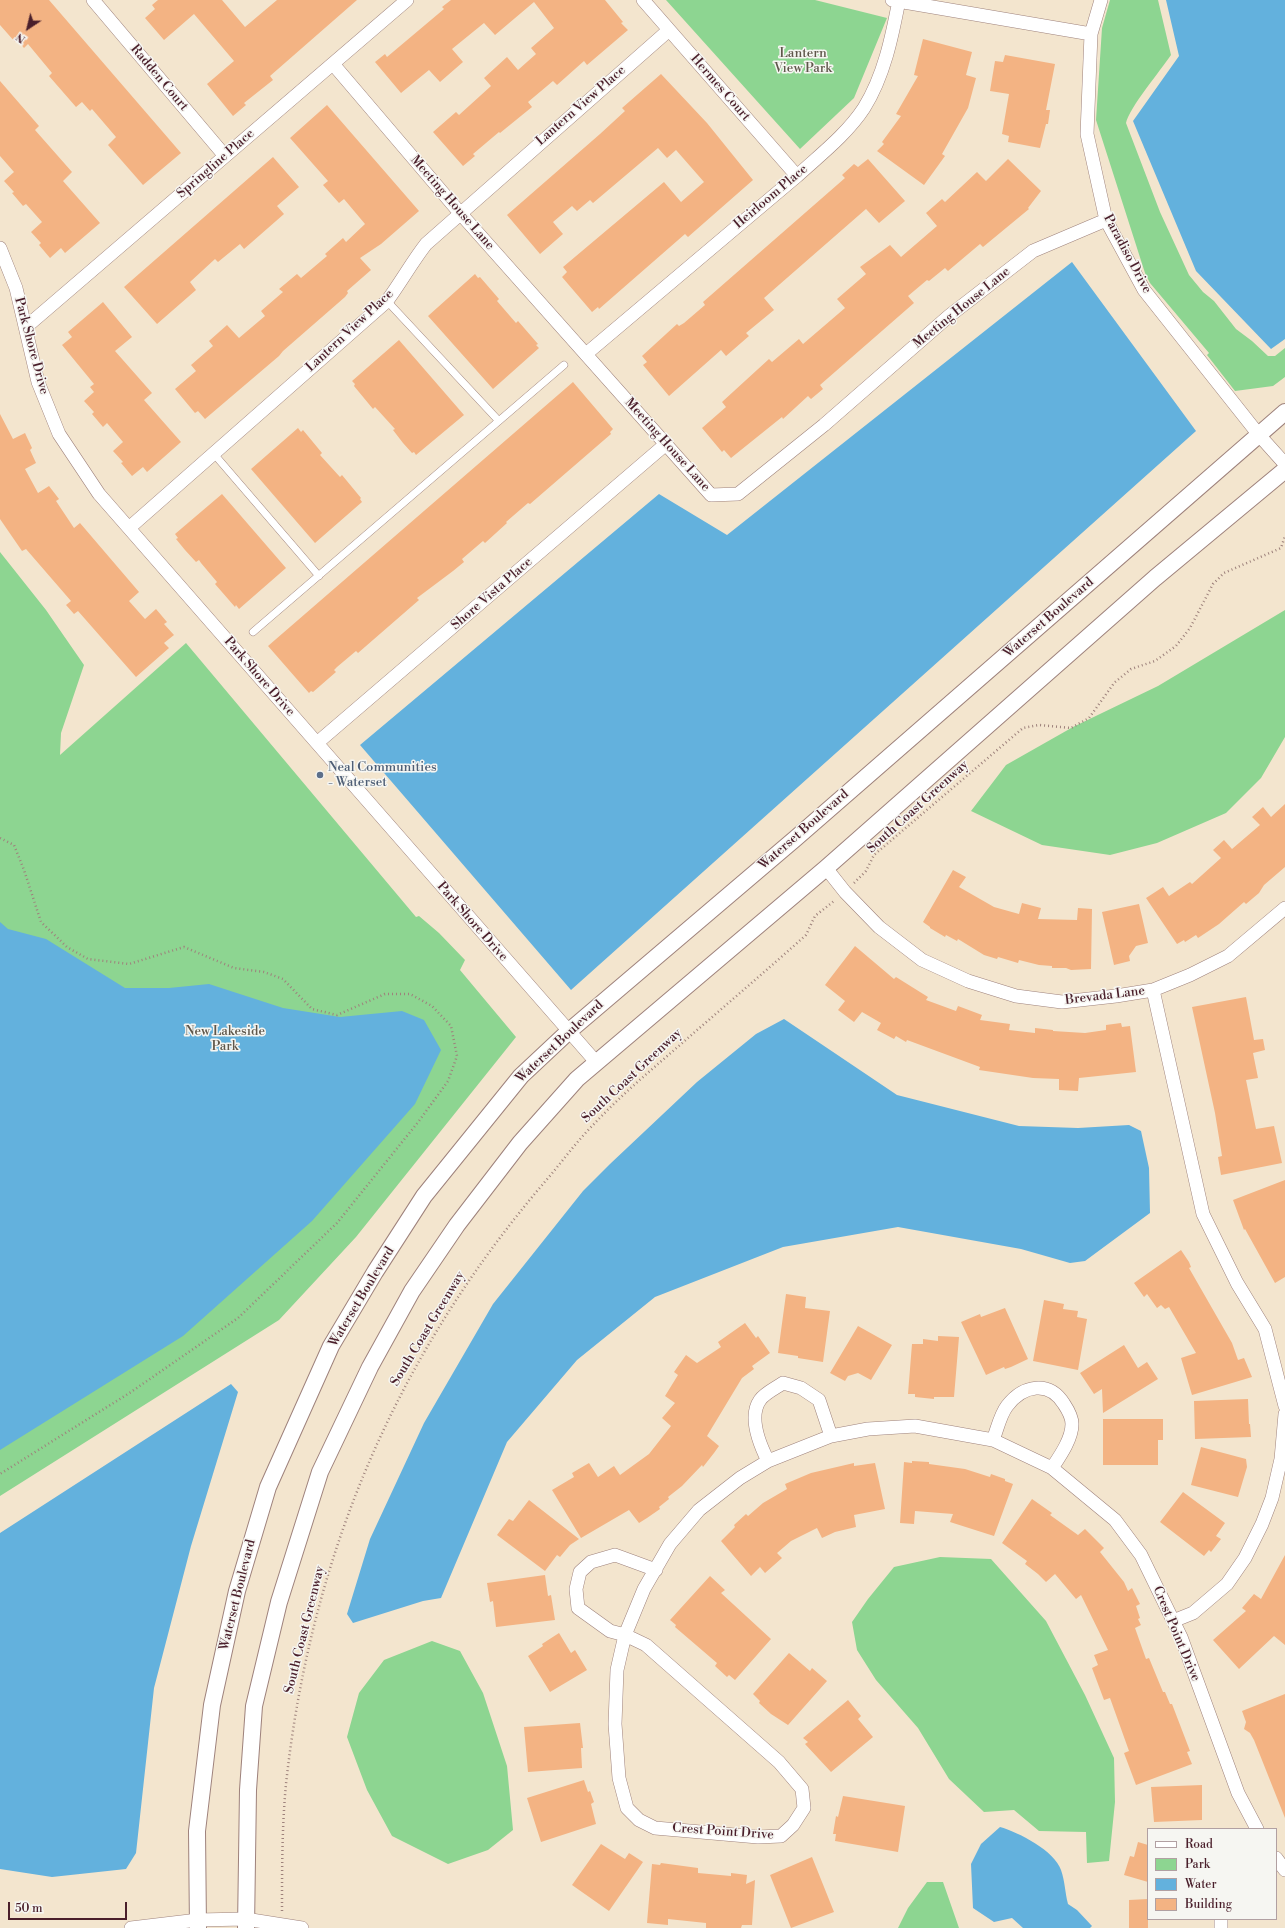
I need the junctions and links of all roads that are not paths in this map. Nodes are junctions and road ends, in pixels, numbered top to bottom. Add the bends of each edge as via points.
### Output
1 (407, 0) edge
2 (643, 0) edge
3 (896, 0) edge
4 (1101, 0) edge
5 (98, 2) edge
6 (669, 30) junction
7 (1091, 34) junction
8 (333, 64) junction
9 (226, 156) junction
10 (797, 176) junction
11 (460, 213) junction
12 (1106, 220) junction
13 (0, 248) edge
14 (386, 301) junction
15 (26, 327) junction
16 (586, 354) junction
17 (564, 365) dead end
18 (1285, 412) edge
19 (498, 420) junction
20 (1259, 435) junction
21 (666, 444) junction
22 (214, 454) junction
23 (1285, 464) edge
24 (1285, 470) edge
25 (129, 528) junction
26 (319, 576) junction
27 (253, 632) dead end
28 (317, 743) junction
29 (826, 868) junction
30 (1285, 908) edge
31 (1153, 990) junction
32 (568, 1032) junction
33 (596, 1062) junction
34 (1285, 1406) edge
35 (1285, 1414) edge
36 (831, 1436) junction
37 (993, 1440) junction
38 (768, 1460) junction
39 (1052, 1468) junction
40 (656, 1570) junction
41 (1173, 1621) junction
42 (624, 1635) junction
43 (1256, 1828) edge
44 (1277, 1859) edge
45 (1285, 1870) edge
46 (245, 1923) edge
47 (198, 1924) edge
48 (131, 1928) edge
49 (302, 1928) edge

1 - 8 street, Springline Place
2 - 6 street, Hermes Court
3 - 7 street
3 - 10 street, Heirloom Place via 886,58 864,108 828,149
4 - 7 street, Paradiso Drive
5 - 9 street, Radden Court
6 - 10 street, Hermes Court
6 - 11 street, Lantern View Place
7 - 12 street, Paradiso Drive via 1087,134
8 - 9 street, Springline Place
8 - 11 street, Meeting House Lane
9 - 15 street, Springline Place
10 - 16 street, Heirloom Place
11 - 14 street, Lantern View Place via 426,244
11 - 16 street, Meeting House Lane
12 - 20 street, Paradiso Drive via 1144,290
12 - 21 street, Meeting House Lane via 1033,250 949,316 824,425 738,494 712,495
13 - 15 street, Park Shore Drive via 16,288
14 - 19 lane
14 - 22 street, Lantern View Place
15 - 25 street, Park Shore Drive via 38,382 59,434 99,494
16 - 21 street, Meeting House Lane
17 - 19 lane
18 - 20 street, Waterset Boulevard
19 - 26 lane
20 - 23 street, Paradiso Drive
20 - 32 street, Waterset Boulevard via 796,838
21 - 28 street, Shore Vista Place
22 - 25 street, Lantern View Place
22 - 26 lane
24 - 29 street via 1155,578
25 - 28 street, Park Shore Drive
26 - 27 lane
28 - 32 street, Park Shore Drive
29 - 31 street, Brevada Lane via 879,927 922,960 968,982 1016,996 1062,1002
29 - 33 street
30 - 31 street, Brevada Lane via 1228,956
31 - 34 street via 1203,1214 1237,1283 1265,1328
32 - 33 street, Park Shore Drive
32 - 47 street, Waterset Boulevard via 521,1076 424,1196 331,1346 268,1487 237,1591 212,1705 198,1831
33 - 46 street via 577,1079 520,1143 457,1225 412,1291 370,1367 320,1472 279,1602 254,1706 248,1790
35 - 41 street via 1281,1459 1272,1498 1245,1558 1227,1584 1193,1613
36 - 37 street, Crest Point Drive via 868,1429 915,1426
36 - 38 street, Crest Point Drive
36 - 38 street via 819,1400 801,1388 783,1383 760,1400 755,1417 758,1441
37 - 39 street, Crest Point Drive
37 - 39 street via 1006,1406 1024,1390 1041,1387 1059,1396 1072,1424 1068,1441
38 - 40 street, Crest Point Drive via 699,1510 670,1544
39 - 41 street, Crest Point Drive via 1115,1520 1142,1555
40 - 42 street, Crest Point Drive via 644,1589
40 - 42 street, Crest Point Drive via 615,1555 591,1562 580,1572 576,1589 578,1608 610,1631
41 - 43 street, Crest Point Drive via 1238,1793
42 - 42 street, Crest Point Drive via 617,1670 615,1724 619,1778 627,1808 639,1820 655,1828 758,1837 781,1836 804,1808 802,1789 779,1762 646,1645
44 - 45 street
46 - 47 street
46 - 49 street via 282,1924
47 - 48 street

